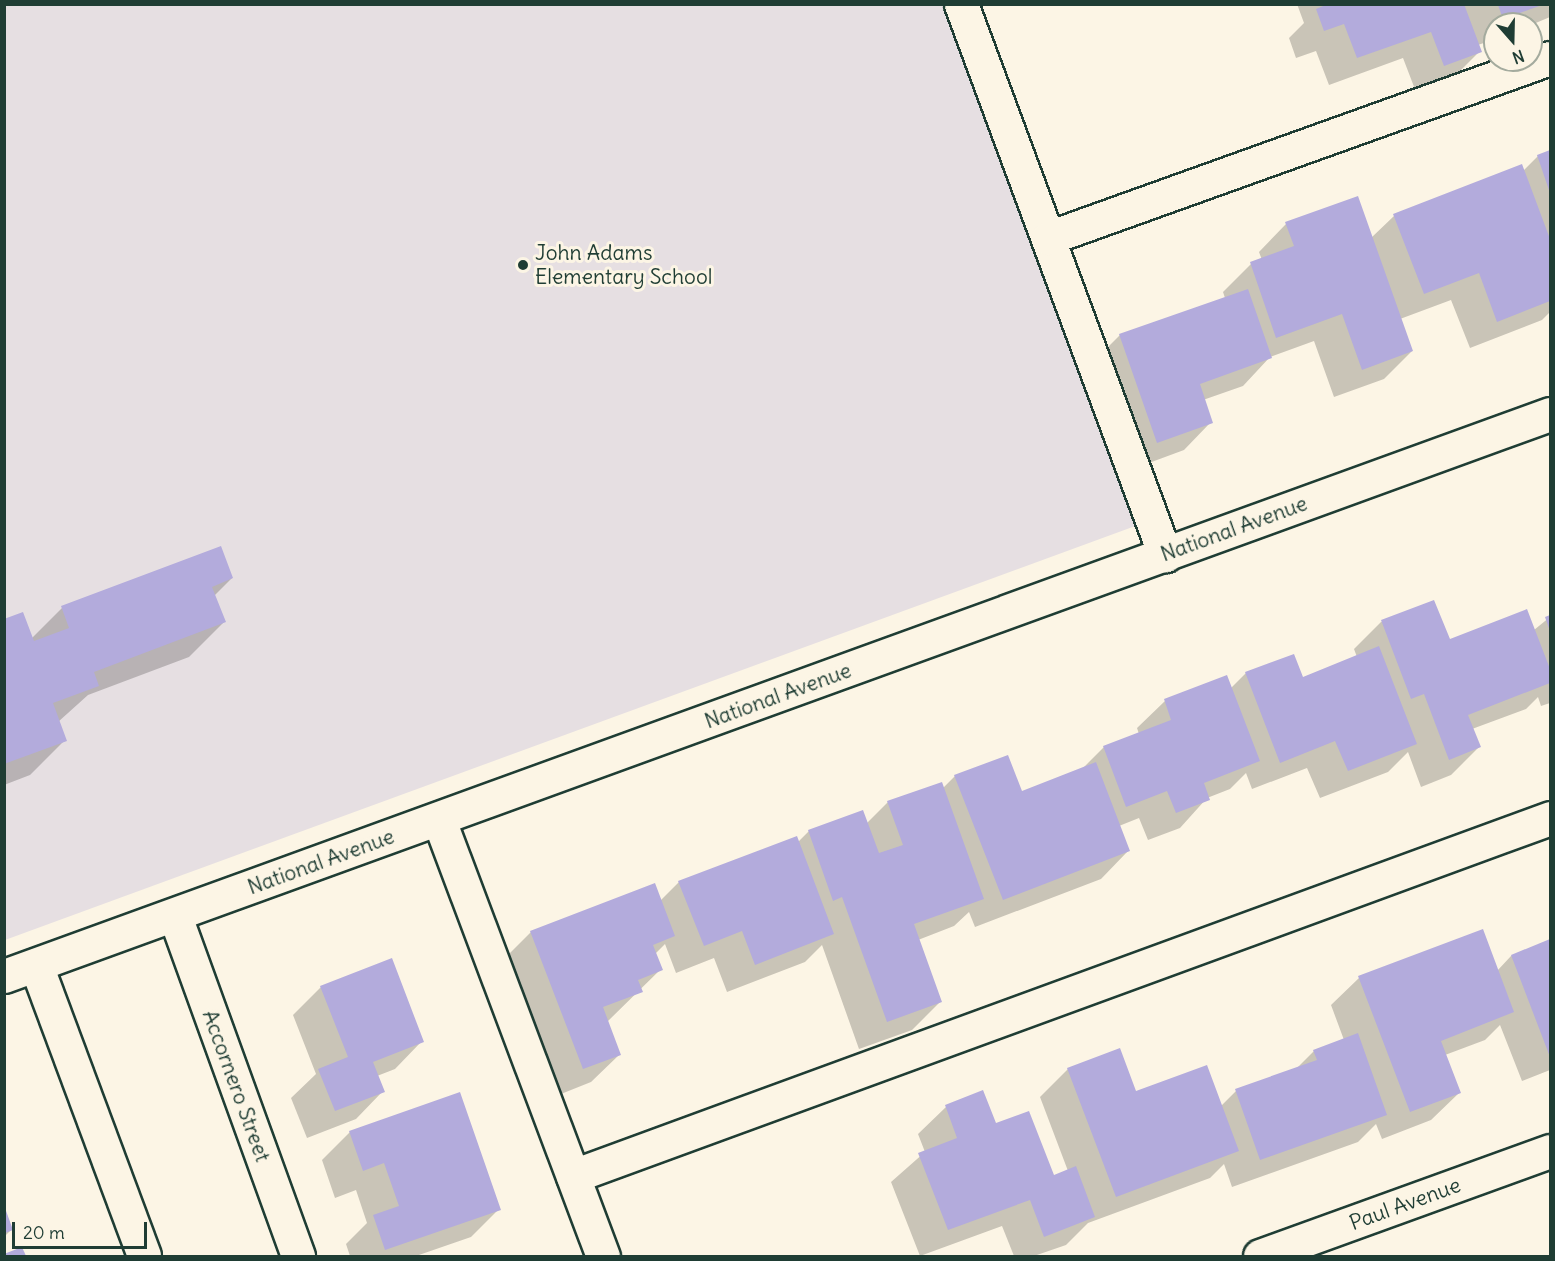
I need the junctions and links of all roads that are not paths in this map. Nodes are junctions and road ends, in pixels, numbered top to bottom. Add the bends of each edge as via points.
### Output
1 (961, 4) edge
2 (1551, 58) edge
3 (1048, 238) junction
4 (1551, 414) edge
5 (1165, 555) junction
6 (1551, 818) edge
7 (439, 819) junction
8 (175, 916) junction
9 (36, 965) junction
10 (4, 976) edge
11 (1551, 1151) edge
12 (573, 1176) junction
13 (144, 1257) edge
14 (298, 1257) edge
15 (603, 1257) edge
16 (1260, 1257) edge

1 - 3 street
2 - 3 street
3 - 5 street
4 - 5 street, National Avenue
5 - 7 street, National Avenue
6 - 12 street
7 - 8 street, National Avenue
7 - 12 street
8 - 9 street, National Avenue
8 - 14 street, Accornero Street
9 - 10 street, National Avenue
9 - 13 street
11 - 16 street, Paul Avenue
12 - 15 street

